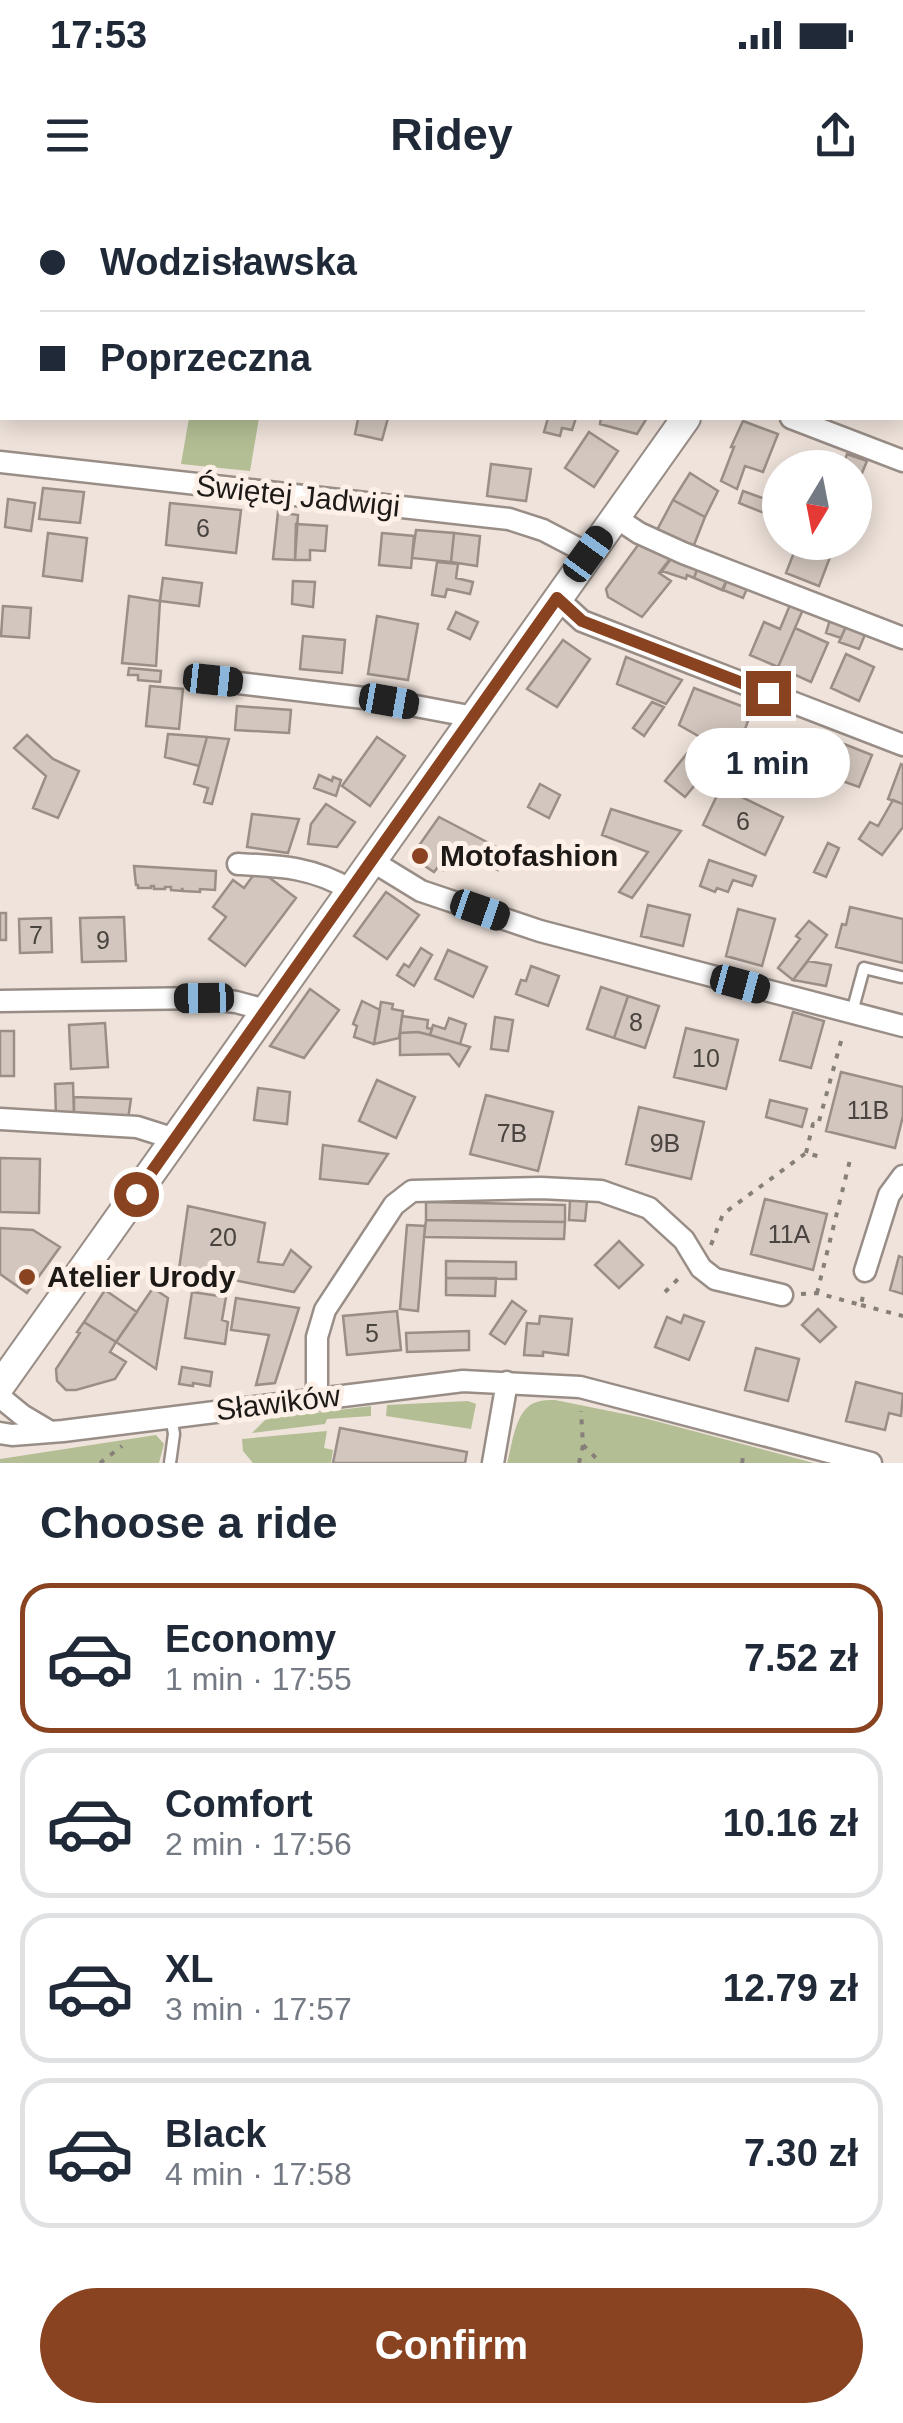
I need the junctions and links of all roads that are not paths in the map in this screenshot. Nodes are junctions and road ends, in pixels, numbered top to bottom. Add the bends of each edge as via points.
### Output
1 (685, 420) edge
2 (796, 420) edge
3 (903, 461) edge
4 (0, 462) edge
5 (615, 517) junction
6 (588, 554) junction
7 (557, 598) junction
8 (903, 638) edge
9 (213, 680) dead end
10 (474, 717) junction
11 (903, 745) edge
12 (372, 861) junction
13 (238, 864) dead end
14 (351, 890) junction
15 (901, 977) edge
16 (0, 1002) edge
17 (266, 1010) junction
18 (850, 1012) junction
19 (903, 1026) edge
20 (0, 1120) edge
21 (176, 1139) junction
22 (903, 1176) edge
23 (865, 1271) road end
24 (782, 1295) road end
25 (507, 1382) junction
26 (0, 1386) edge
27 (0, 1398) edge
28 (317, 1398) junction
29 (171, 1416) junction
30 (49, 1431) junction
31 (0, 1433) edge
32 (170, 1463) edge
33 (493, 1463) edge
34 (871, 1463) edge

1 - 5 street
2 - 3 street
4 - 6 street, Świętej Jadwigi via 508,519
5 - 6 street
5 - 8 street via 683,553
6 - 7 street
7 - 10 street
7 - 11 street via 582,621
9 - 10 street
10 - 12 street
12 - 14 street
12 - 18 street via 421,890 540,930
13 - 14 street via 316,872
14 - 17 street
15 - 18 lane via 864,968
16 - 17 street via 204,998
17 - 21 street
18 - 19 street
20 - 21 street via 137,1127
21 - 26 street
22 - 23 street via 889,1195
24 - 28 street via 715,1279 649,1208 601,1191 412,1190 394,1205 325,1310
25 - 28 street, Sławików
25 - 33 street
25 - 34 street, Sławików via 580,1388
27 - 30 street
28 - 29 street, Sławików
29 - 30 street, Sławików
29 - 32 lane
30 - 31 street, Sławików

